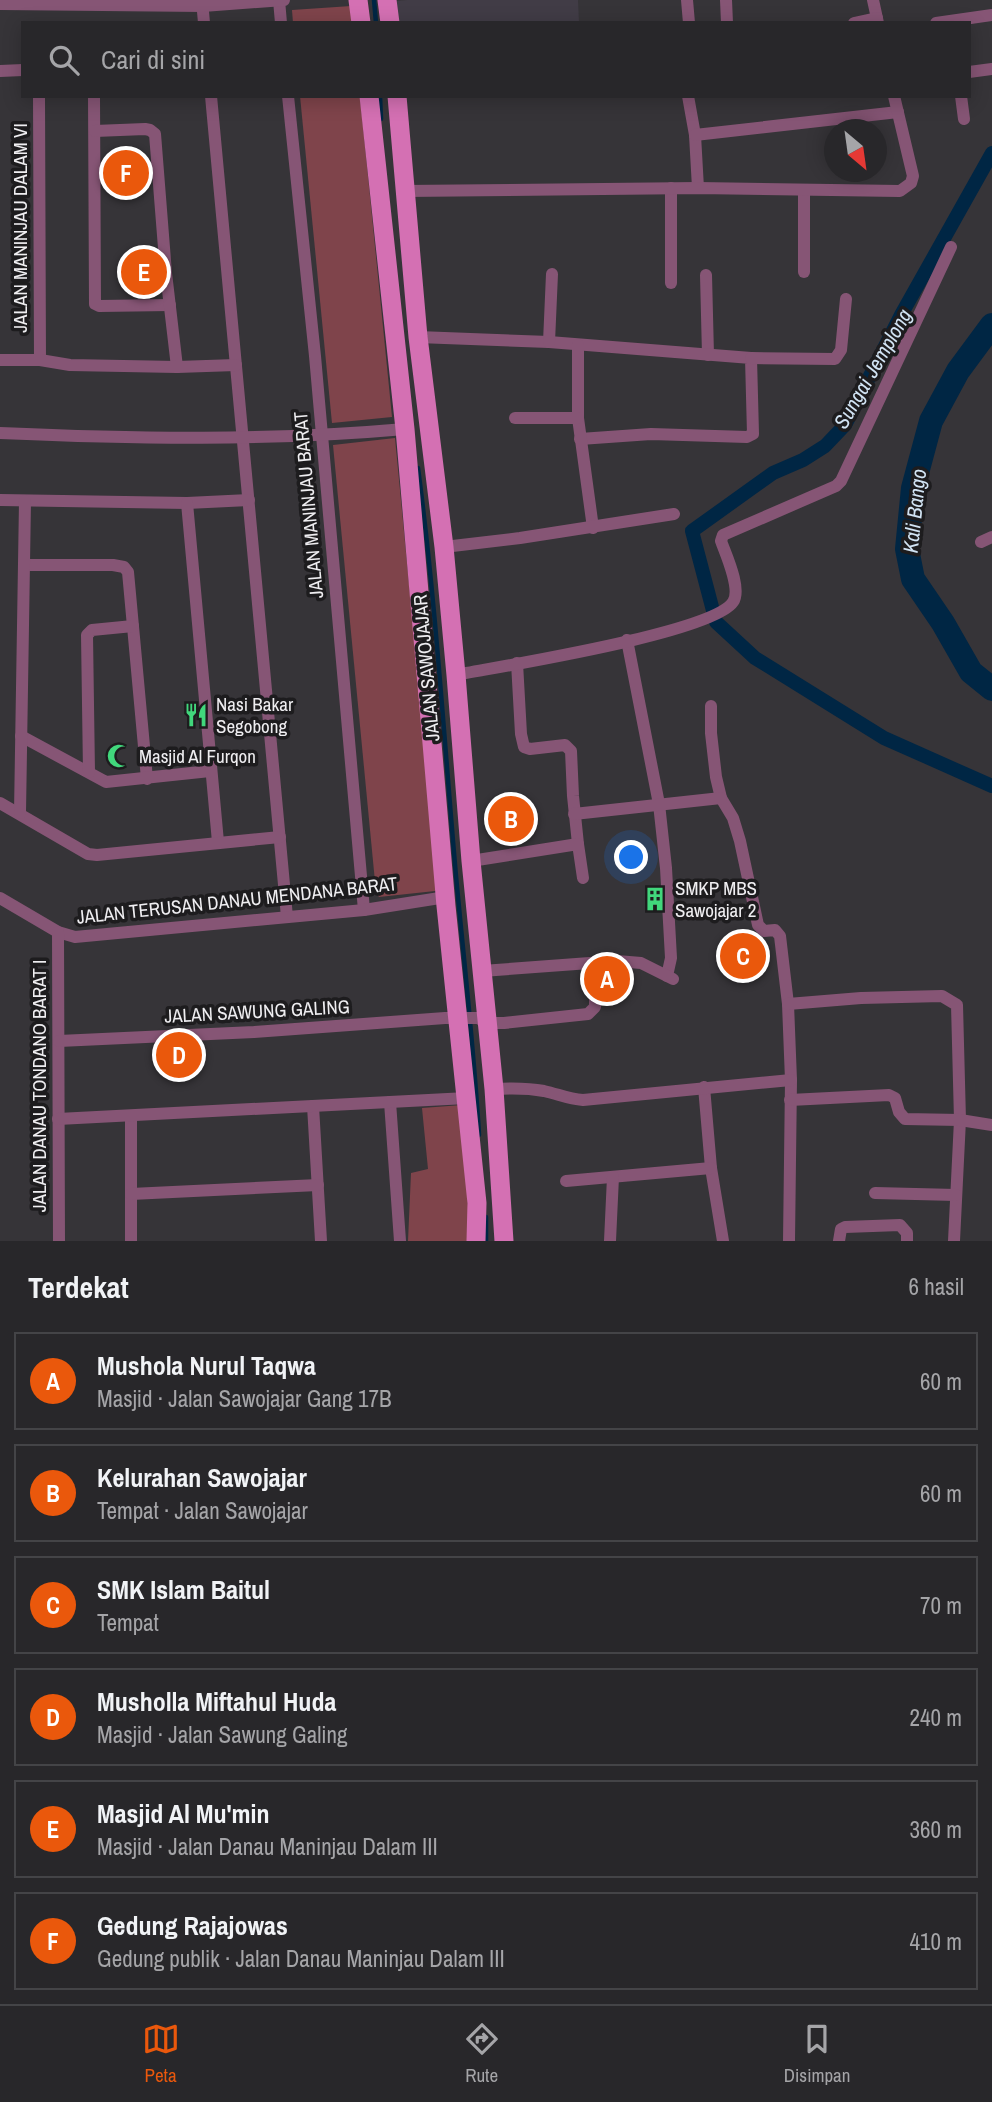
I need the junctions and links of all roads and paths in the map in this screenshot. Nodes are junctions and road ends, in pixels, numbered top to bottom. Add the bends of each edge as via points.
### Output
1 (281, 0) edge
2 (358, 0) edge
3 (387, 0) edge
4 (687, 0) edge
5 (726, 0) edge
6 (873, 0) edge
7 (203, 3) edge
8 (0, 4) edge
9 (992, 15) edge
10 (878, 20) edge
11 (204, 21) edge
12 (281, 21) edge
13 (361, 21) edge
14 (390, 21) edge
15 (689, 21) edge
16 (727, 21) edge
17 (948, 21) edge
18 (992, 69) edge
19 (21, 70) edge
20 (0, 71) edge
21 (971, 72) edge
22 (39, 98) edge
23 (94, 98) edge
24 (211, 98) edge
25 (288, 98) edge
26 (369, 98) edge
27 (397, 98) edge
28 (688, 98) edge
29 (894, 98) edge
30 (961, 98) edge
31 (898, 112) junction
32 (964, 119) dead end
33 (95, 131) junction
34 (695, 135) junction
35 (671, 188) junction
36 (698, 188) junction
37 (804, 190) junction
38 (404, 191) junction
39 (951, 247) dead end
40 (804, 271) dead end
41 (552, 274) dead end
42 (706, 275) dead end
43 (671, 283) dead end
44 (846, 299) dead end
45 (170, 305) junction
46 (418, 337) junction
47 (549, 342) junction
48 (578, 345) junction
49 (708, 355) junction
50 (751, 358) junction
51 (0, 360) edge
52 (40, 360) junction
53 (236, 365) junction
54 (177, 367) junction
55 (515, 418) dead end
56 (578, 418) junction
57 (405, 429) junction
58 (0, 433) edge
59 (322, 436) junction
60 (244, 438) junction
61 (580, 439) junction
62 (0, 500) edge
63 (249, 500) junction
64 (25, 501) junction
65 (187, 503) junction
66 (674, 514) dead end
67 (593, 528) junction
68 (444, 547) junction
69 (24, 565) junction
70 (434, 597) junction
71 (133, 626) junction
72 (627, 640) junction
73 (517, 663) junction
74 (456, 675) junction
75 (711, 706) dead end
76 (21, 736) junction
77 (210, 771) junction
78 (89, 772) junction
79 (146, 779) junction
80 (721, 798) junction
81 (0, 803) edge
82 (659, 804) junction
83 (20, 813) junction
84 (574, 814) junction
85 (280, 837) junction
86 (218, 842) junction
87 (578, 844) junction
88 (471, 861) junction
89 (583, 878) dead end
90 (0, 898) edge
91 (458, 903) junction
92 (364, 910) junction
93 (287, 917) junction
94 (58, 932) junction
95 (595, 962) junction
96 (482, 971) junction
97 (788, 1004) junction
98 (460, 1018) junction
99 (483, 1020) junction
100 (59, 1041) junction
101 (791, 1080) junction
102 (704, 1087) junction
103 (494, 1089) junction
104 (467, 1098) junction
105 (790, 1100) junction
106 (390, 1102) junction
107 (313, 1106) junction
108 (131, 1116) junction
109 (58, 1119) junction
110 (960, 1120) junction
111 (992, 1125) edge
112 (482, 1129) junction
113 (711, 1168) junction
114 (614, 1177) junction
115 (566, 1181) dead end
116 (318, 1185) junction
117 (875, 1193) dead end
118 (131, 1194) junction
119 (956, 1195) junction
120 (59, 1241) edge
121 (131, 1241) edge
122 (321, 1241) edge
123 (400, 1241) edge
124 (476, 1241) edge
125 (504, 1241) edge
126 (610, 1241) edge
127 (723, 1241) edge
128 (789, 1241) edge
129 (839, 1241) edge
130 (907, 1241) edge
131 (956, 1241) edge

1 - 7 street
1 - 12 street
2 - 13 main road
3 - 14 main road
4 - 15 street
5 - 16 street
6 - 10 street
7 - 8 street
7 - 11 street
9 - 17 street
18 - 21 street
19 - 20 street
22 - 52 street, JALAN MANINJAU DALAM VI
23 - 33 street
24 - 53 street
25 - 59 street, JALAN MANINJAU BARAT
26 - 57 main road, JALAN SAWOJAJAR
27 - 38 main road, JALAN SAWOJAJAR
28 - 34 street
29 - 31 street
30 - 32 street
31 - 34 street
31 - 37 street via 913,176 906,188
33 - 45 street via 145,129 155,134
33 - 45 street via 95,304
34 - 36 street
35 - 36 street
35 - 38 street
35 - 43 street
36 - 37 street
37 - 40 street
38 - 46 main road, JALAN SAWOJAJAR
39 - 72 street via 841,481 723,535 737,591 725,609 706,620
41 - 47 street
42 - 49 street
44 - 50 street via 841,350 835,359
45 - 54 street
46 - 47 street
46 - 68 main road, JALAN SAWOJAJAR
47 - 48 street
48 - 49 street
48 - 56 street
49 - 50 street
50 - 61 street via 753,434 747,437 651,434
51 - 52 street
52 - 54 street
53 - 54 street
53 - 60 street
55 - 56 street
56 - 61 street
57 - 59 street
57 - 70 main road, JALAN SAWOJAJAR
58 - 60 street
59 - 60 street
59 - 92 street, JALAN MANINJAU BARAT
60 - 63 street
61 - 67 street
62 - 64 street
63 - 65 street
63 - 85 street
64 - 65 street
64 - 69 street
65 - 77 street
66 - 67 street
67 - 68 street
68 - 70 main road, JALAN SAWOJAJAR
69 - 71 street via 124,567 130,578
69 - 76 street
70 - 74 main road, JALAN SAWOJAJAR
70 - 91 main road, JALAN SAWOJAJAR
71 - 78 street via 92,630 87,635
71 - 79 street
72 - 73 street
72 - 82 street
73 - 74 street
73 - 84 street via 522,744 527,749 565,745 572,751
74 - 88 main road, JALAN SAWOJAJAR
75 - 80 street via 713,762
76 - 78 street
76 - 83 street
77 - 79 street
77 - 86 street
78 - 79 street via 106,782
80 - 82 street
80 - 97 street via 737,830 759,928 775,930 780,936
81 - 83 street
82 - 84 street
82 - 95 street via 670,977 641,963
83 - 86 street via 88,854
84 - 87 street
85 - 86 street
85 - 93 street
87 - 88 street
87 - 89 street
88 - 91 main road, JALAN SAWOJAJAR
90 - 94 street, JALAN TERUSAN DANAU MENDANA BARAT
91 - 92 street, JALAN TERUSAN DANAU MENDANA BARAT
91 - 96 main road, JALAN SAWOJAJAR
91 - 98 main road, JALAN SAWOJAJAR
92 - 93 street, JALAN TERUSAN DANAU MENDANA BARAT
93 - 94 street, JALAN TERUSAN DANAU MENDANA BARAT via 75,937
94 - 100 street, JALAN DANAU TONDANO BARAT I
95 - 96 street
95 - 99 street, JALAN SAWUNG GALING via 594,1007 588,1014
96 - 99 main road, JALAN SAWOJAJAR
97 - 101 street
97 - 110 street via 942,996 957,1004
98 - 99 street, JALAN SAWUNG GALING
98 - 100 street, JALAN SAWUNG GALING
98 - 104 main road, JALAN SAWOJAJAR
99 - 103 main road, JALAN SAWOJAJAR
100 - 109 street, JALAN DANAU TONDANO BARAT I
101 - 102 street
101 - 105 street
102 - 103 street via 583,1100 536,1090
102 - 113 street
103 - 112 main road, JALAN SAWOJAJAR
104 - 106 street
104 - 112 main road, JALAN SAWOJAJAR
105 - 110 street via 889,1095 905,1119
105 - 128 street
106 - 107 street
106 - 123 street
107 - 108 street
107 - 116 street
108 - 109 street
108 - 118 street
109 - 120 street, JALAN DANAU TONDANO BARAT I
110 - 111 street
110 - 119 street
112 - 124 main road, JALAN SAWOJAJAR
112 - 125 main road, JALAN SAWOJAJAR
113 - 114 street
113 - 127 street
114 - 115 street
114 - 126 street
116 - 118 street
116 - 122 street
117 - 119 street
118 - 121 street
119 - 131 street
129 - 130 street via 845,1227 900,1225

